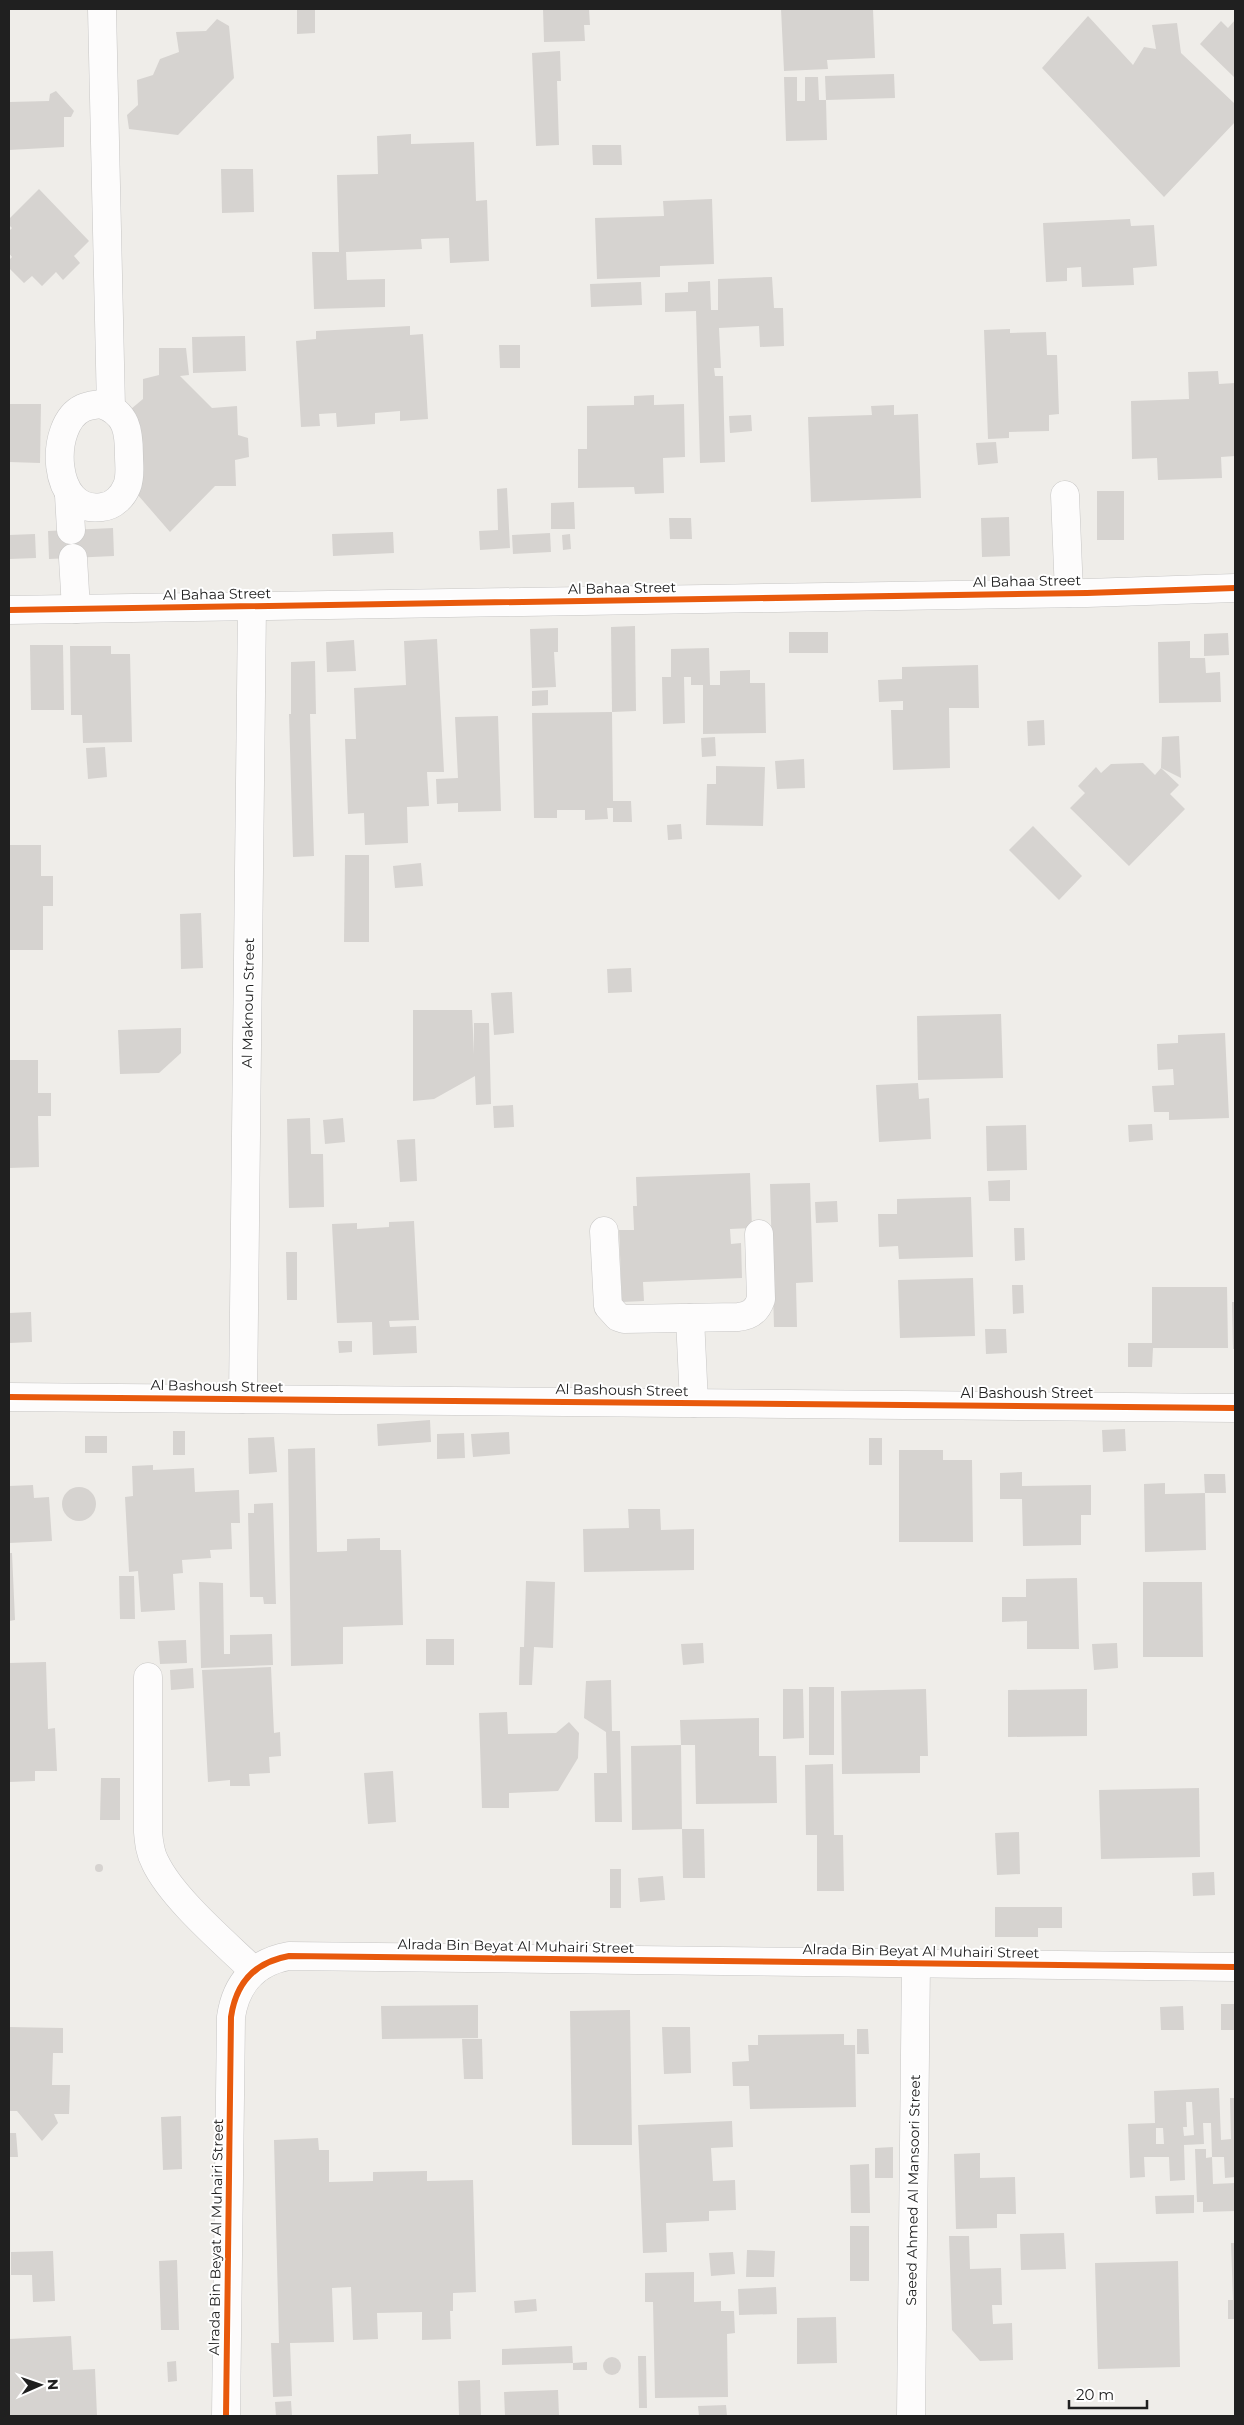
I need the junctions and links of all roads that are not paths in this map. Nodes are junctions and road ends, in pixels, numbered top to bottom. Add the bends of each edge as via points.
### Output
1 (102, 9) edge
2 (111, 408) junction
3 (69, 495) junction
4 (1065, 495) dead end
5 (71, 530) dead end
6 (73, 558) dead end
7 (1235, 588) edge
8 (1069, 593) junction
9 (252, 606) junction
10 (76, 609) junction
11 (9, 610) edge
12 (604, 1231) dead end
13 (759, 1234) dead end
14 (690, 1318) junction
15 (9, 1397) edge
16 (243, 1399) junction
17 (694, 1403) junction
18 (1235, 1408) edge
19 (148, 1677) dead end
20 (916, 1964) junction
21 (1235, 1967) edge
22 (253, 1970) junction
23 (226, 2416) edge
24 (911, 2416) edge

1 - 2 street
2 - 3 street via 101,404 82,408 68,423 61,444 61,471
2 - 3 street via 125,422 129,433 129,475 125,490 113,503 96,508 81,505
3 - 5 street
4 - 8 street
6 - 10 street
7 - 8 street, Al Bahaa Street
8 - 9 street, Al Bahaa Street
9 - 10 street, Al Bahaa Street
9 - 16 street, Al Maknoun Street
10 - 11 street, Al Bahaa Street
12 - 14 street via 606,1299 612,1312 624,1319
13 - 14 street via 761,1299 758,1307 745,1317
14 - 17 street
15 - 16 street, Al Bashoush Street
16 - 17 street, Al Bashoush Street
17 - 18 street, Al Bashoush Street
19 - 22 street via 150,1849 176,1893
20 - 21 street, Alrada Bin Beyat Al Muhairi Street
20 - 22 street, Alrada Bin Beyat Al Muhairi Street via 289,1956 276,1958
20 - 24 street, Saeed Ahmed Al Mansoori Street
22 - 23 street, Alrada Bin Beyat Al Muhairi Street via 237,1991 230,2017

